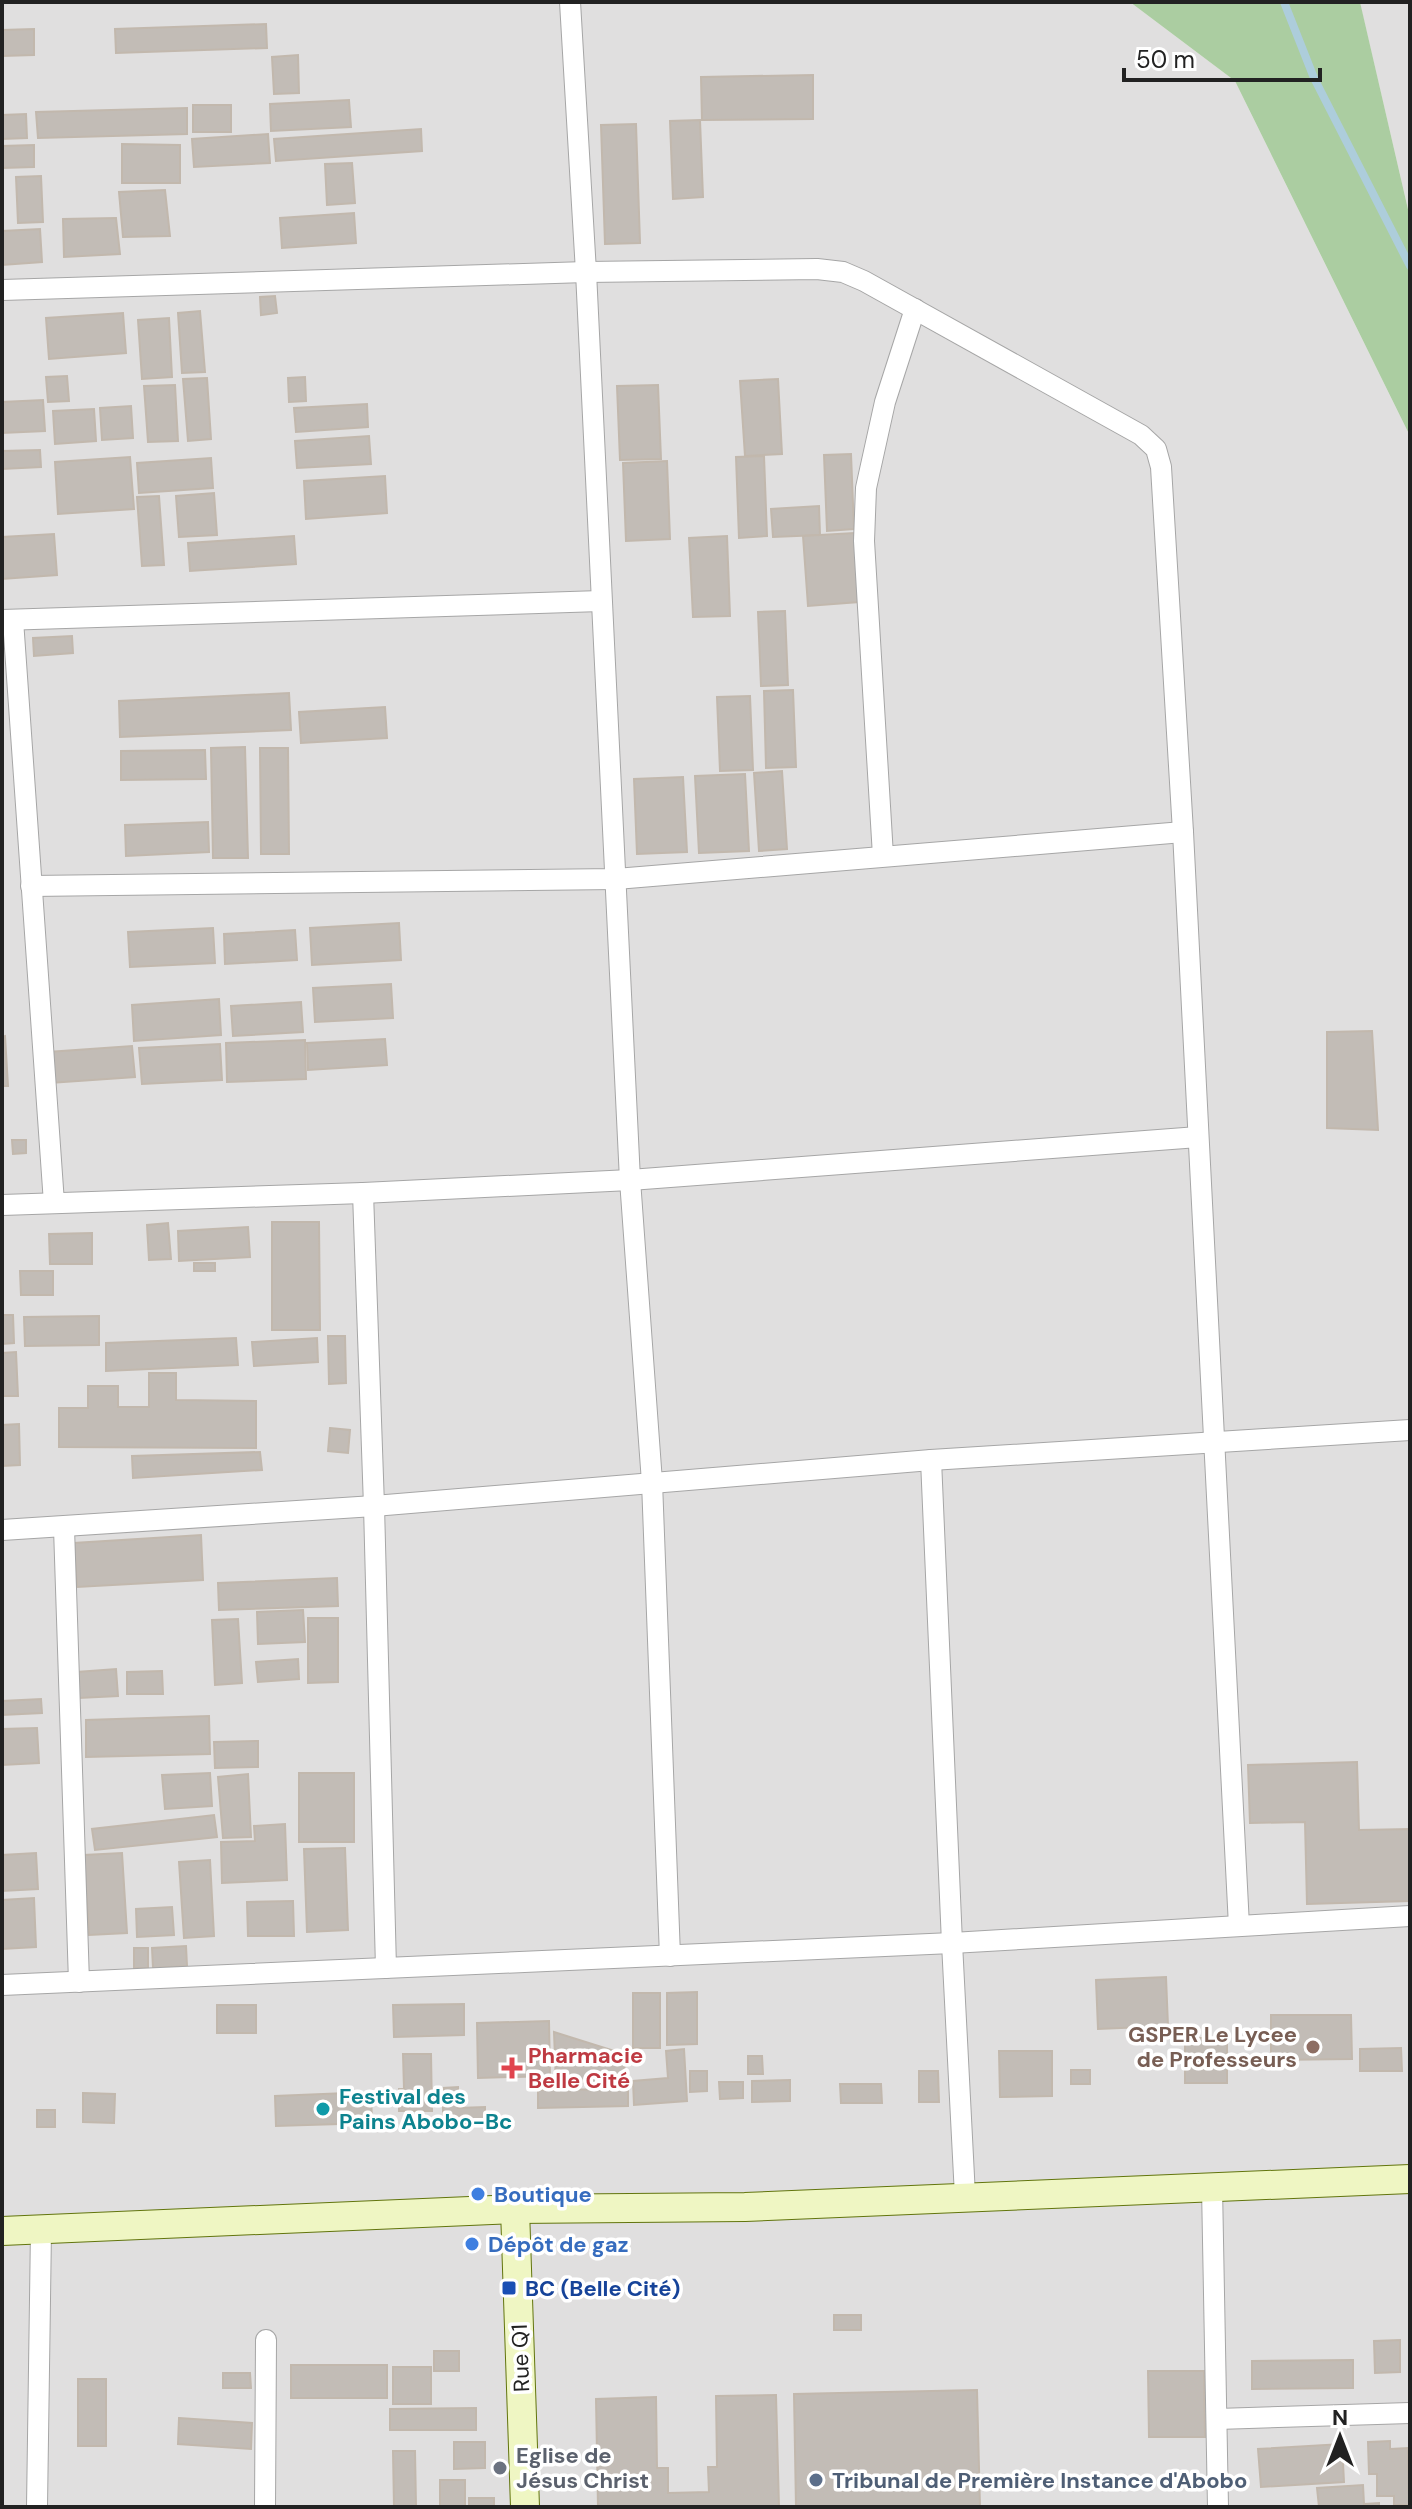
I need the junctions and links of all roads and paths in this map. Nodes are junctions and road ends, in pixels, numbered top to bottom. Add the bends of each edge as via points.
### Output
1 (570, 2) edge
2 (586, 272) junction
3 (2, 290) edge
4 (915, 309) junction
5 (601, 601) junction
6 (8, 620) edge
7 (1183, 832) junction
8 (883, 856) junction
9 (616, 879) junction
10 (31, 886) junction
11 (1198, 1137) junction
12 (630, 1180) junction
13 (363, 1193) junction
14 (54, 1203) junction
15 (2, 1205) edge
16 (1410, 1430) edge
17 (1214, 1441) junction
18 (931, 1460) junction
19 (652, 1482) junction
20 (374, 1506) junction
21 (64, 1528) junction
22 (2, 1530) edge
23 (1410, 1916) edge
24 (1239, 1926) junction
25 (952, 1943) junction
26 (670, 1956) junction
27 (386, 1968) junction
28 (79, 1982) junction
29 (2, 1985) edge
30 (1410, 2179) edge
31 (1212, 2187) junction
32 (965, 2196) junction
33 (515, 2209) junction
34 (41, 2230) junction
35 (2, 2231) edge
36 (266, 2340) dead end
37 (1410, 2413) edge
38 (1217, 2419) junction
39 (37, 2507) edge
40 (265, 2507) edge
41 (525, 2507) edge
42 (1218, 2507) edge

1 - 2 street
2 - 3 street
2 - 4 street via 817,269 843,272
2 - 5 street
4 - 7 street via 1141,435 1156,449
4 - 8 street via 885,402 866,488 864,541
5 - 6 street
5 - 9 street
6 - 10 street
7 - 8 street
7 - 11 street
8 - 9 street
9 - 10 street
9 - 12 street
10 - 14 street
11 - 12 street
11 - 17 street
12 - 13 street
12 - 19 street
13 - 14 street
13 - 20 street
14 - 15 street
16 - 17 street
17 - 18 street
17 - 24 street
18 - 19 street
18 - 25 street
19 - 20 street
19 - 26 street
20 - 21 street
20 - 27 street
21 - 22 street
21 - 28 street
23 - 24 street
24 - 25 street
25 - 26 street
25 - 32 street
26 - 27 street
27 - 28 street
28 - 29 street
30 - 31 street
31 - 32 street
31 - 38 street
32 - 33 street via 745,2207
33 - 34 street
33 - 41 street, Rue Q1
34 - 35 street
34 - 39 street
36 - 40 street
37 - 38 street
38 - 42 street

